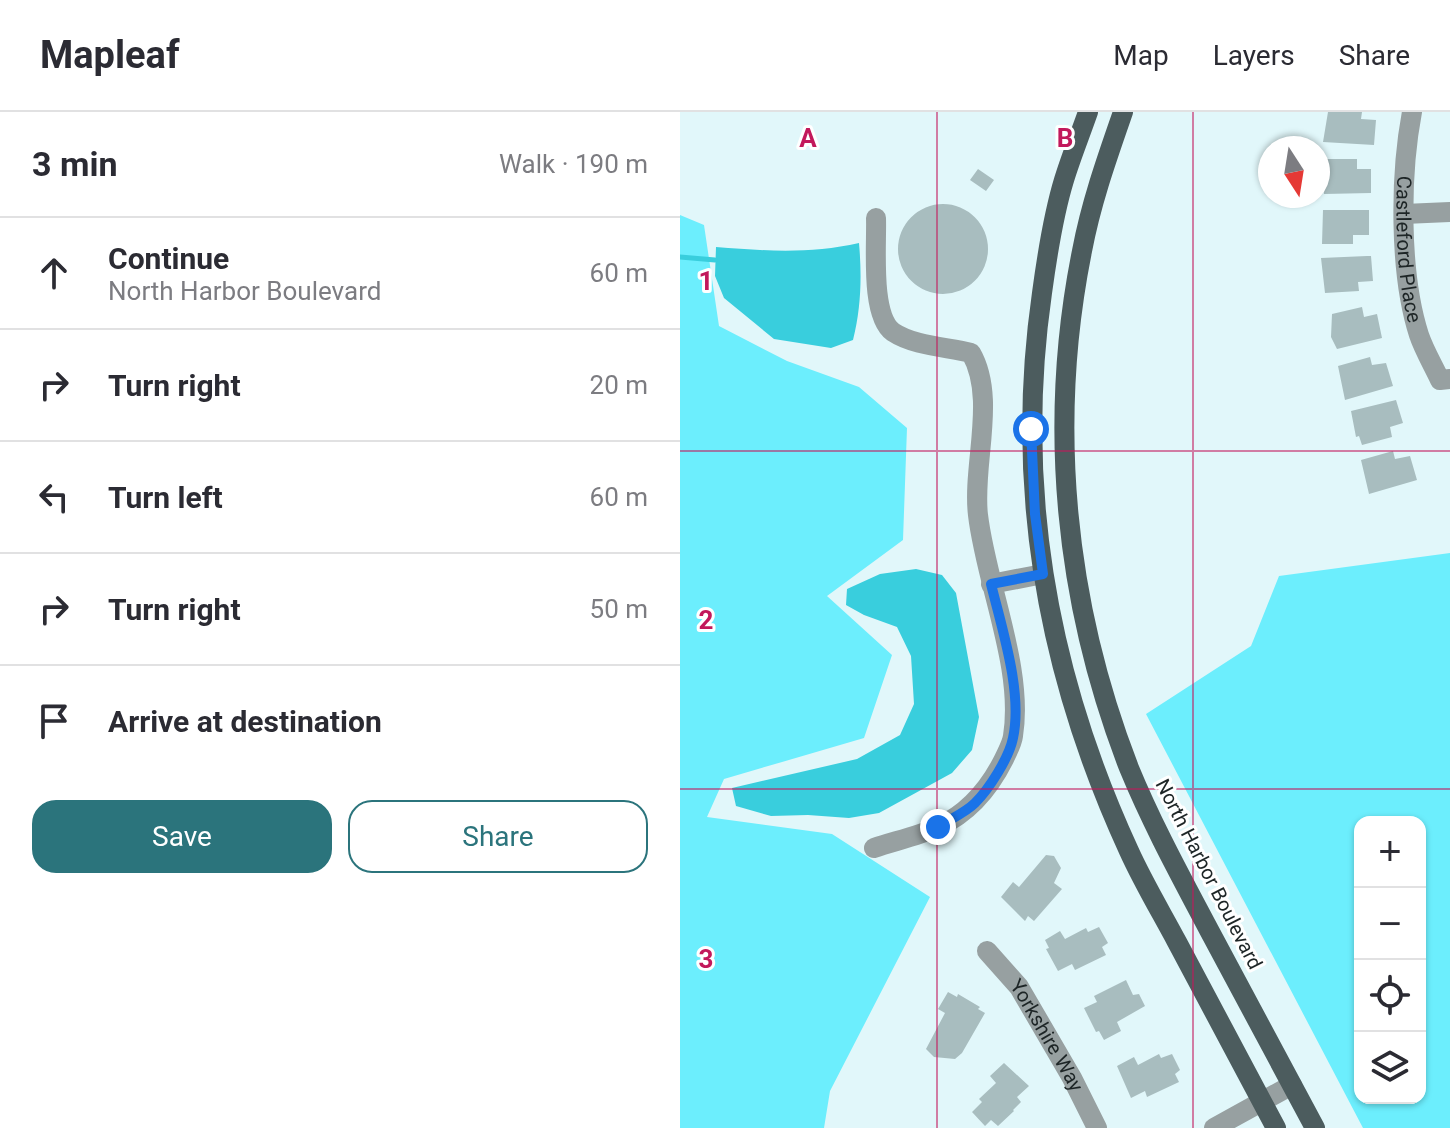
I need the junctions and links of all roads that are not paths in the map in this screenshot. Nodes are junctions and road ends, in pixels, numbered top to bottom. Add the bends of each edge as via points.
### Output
1 (1088, 112) edge
2 (1123, 112) edge
3 (1412, 112) edge
4 (1450, 212) edge
5 (1404, 214) junction
6 (876, 218) dead end
7 (1445, 379) edge
8 (1043, 574) junction
9 (991, 584) junction
10 (874, 848) dead end
11 (987, 951) dead end
12 (1292, 1085) junction
13 (1262, 1102) junction
14 (1097, 1128) edge
15 (1214, 1128) edge
16 (1276, 1128) edge
17 (1315, 1128) edge

1 - 8 main road via 1063,183 1036,337 1031,429
2 - 12 main road, North Harbor Boulevard via 1095,196 1069,331 1063,421 1078,594 1100,683 1159,836
3 - 5 street, Castleford Place
4 - 5 street
5 - 7 street, Castleford Place via 1419,336
6 - 9 street via 878,307 890,330 971,353 978,366 978,513
8 - 9 street
8 - 13 main road via 1069,694 1099,780 1130,853
9 - 10 street via 1015,703 1013,739 994,779 974,804 938,827
11 - 14 street, Yorkshire Way via 1019,987
12 - 13 street
12 - 17 main road, North Harbor Boulevard
13 - 15 street
13 - 16 main road

